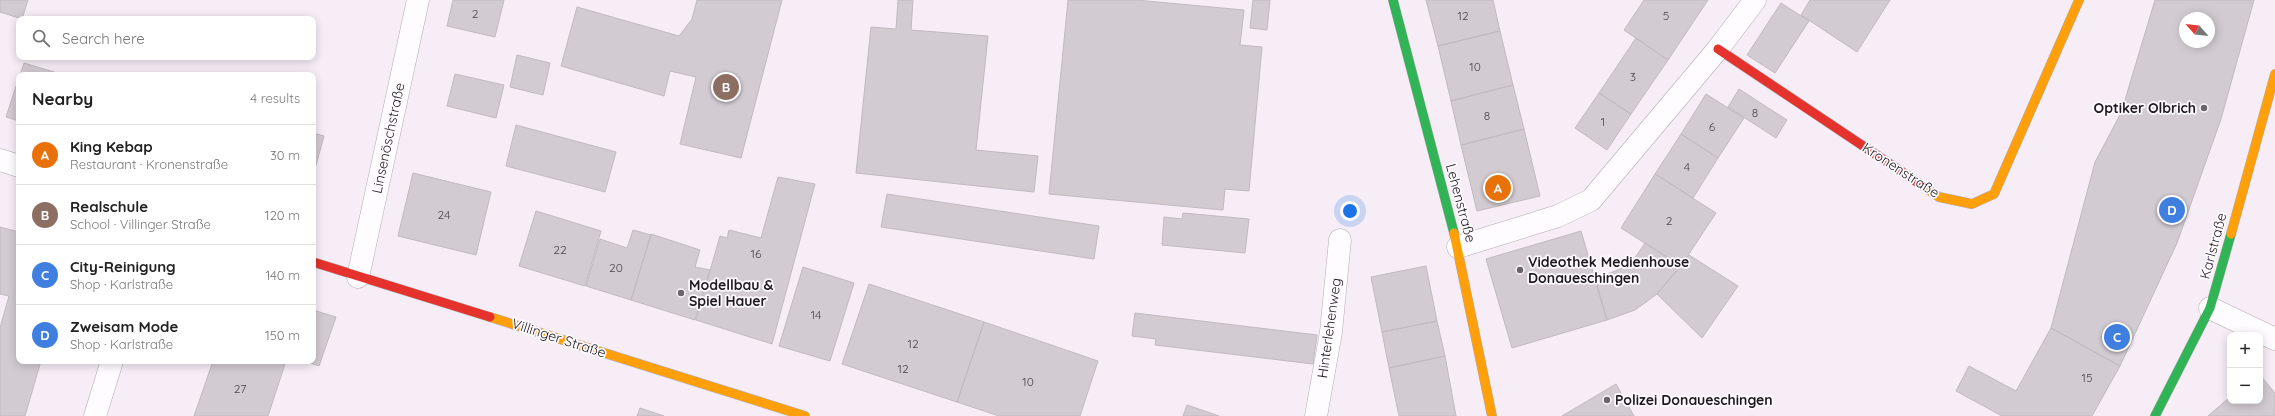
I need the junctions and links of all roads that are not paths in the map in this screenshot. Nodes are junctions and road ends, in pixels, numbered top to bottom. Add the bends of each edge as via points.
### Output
1 (418, 0) edge
2 (1393, 0) edge
3 (1755, 0) edge
4 (2078, 0) edge
5 (1718, 49) junction
6 (2275, 74) edge
7 (0, 160) edge
8 (16, 165) edge
9 (1340, 240) dead end
10 (1458, 247) junction
11 (316, 263) edge
12 (358, 277) junction
13 (2210, 308) junction
14 (2275, 339) edge
15 (111, 364) edge
16 (96, 416) edge
17 (805, 416) edge
18 (1316, 416) edge
19 (1492, 416) edge
20 (2155, 416) edge

1 - 12 street, Linsenöschstraße
2 - 10 street, Lehenstraße
3 - 5 street
4 - 5 street, Kronenstraße via 1994,194 1972,204 1939,197
5 - 10 street via 1591,200 1558,216
6 - 13 street, Karlstraße
7 - 8 street
9 - 18 street, Hinterlehenweg via 1331,332
10 - 19 street, Lehenstraße
11 - 12 street, Villinger Straße
12 - 17 street, Villinger Straße
13 - 14 street
13 - 20 street, Karlstraße
15 - 16 street

